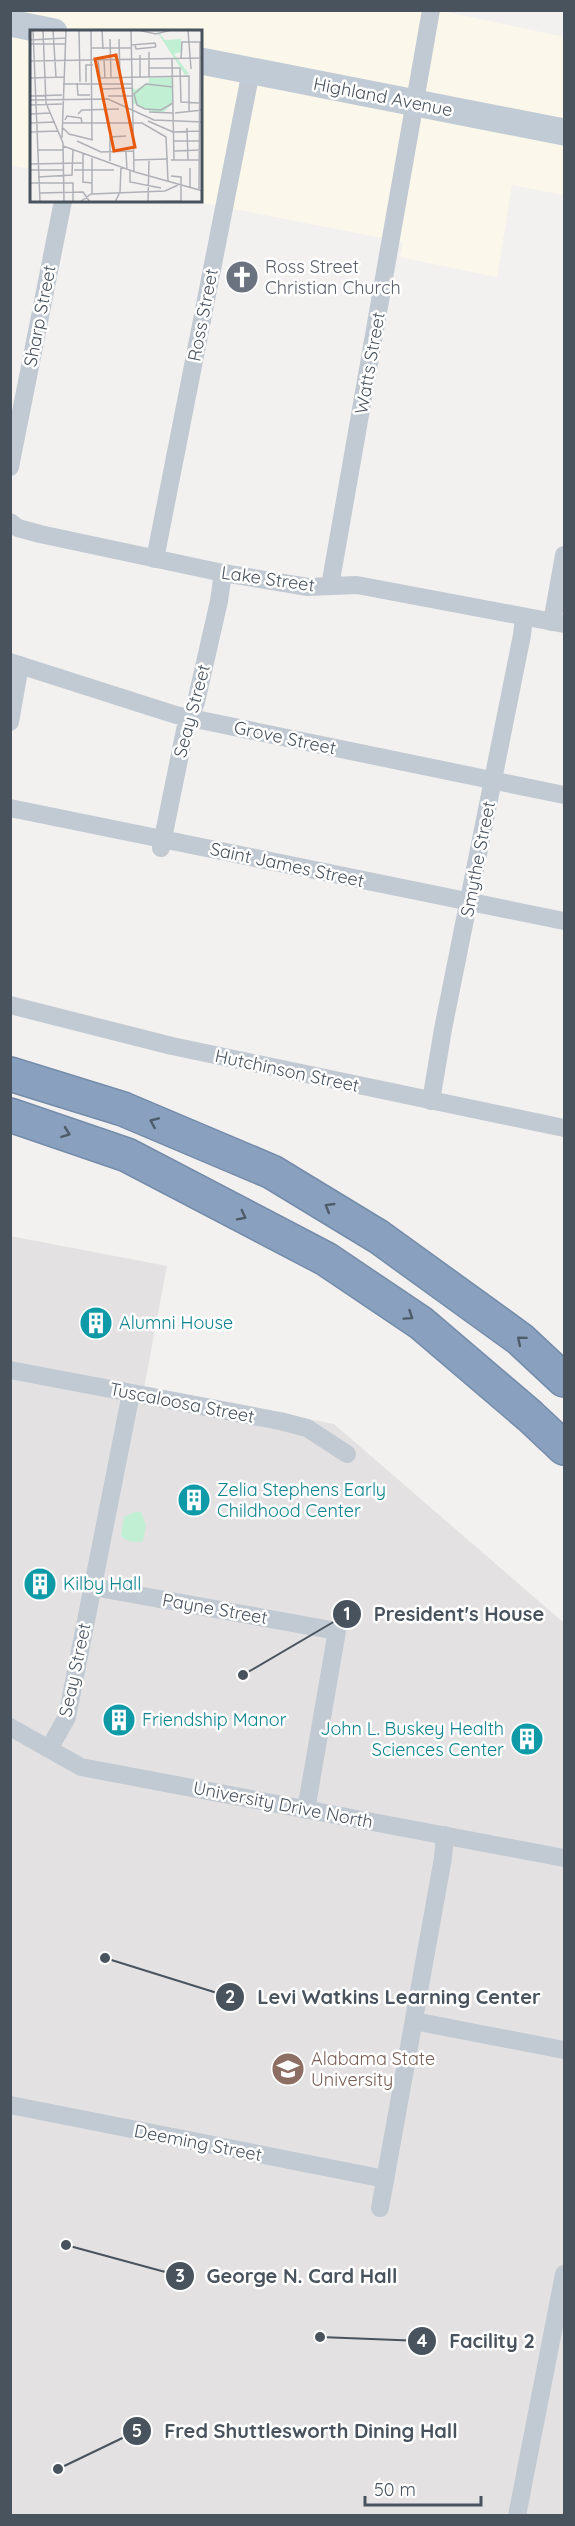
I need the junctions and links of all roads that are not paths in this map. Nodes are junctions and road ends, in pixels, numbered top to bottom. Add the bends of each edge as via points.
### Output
1 (431, 10) edge
2 (10, 23) edge
3 (44, 30) edge
4 (202, 61) edge
5 (251, 71) junction
6 (416, 104) junction
7 (564, 132) edge
8 (63, 202) edge
9 (10, 467) edge
10 (11, 522) edge
11 (564, 555) edge
12 (155, 559) junction
13 (223, 573) junction
14 (330, 586) junction
15 (524, 617) junction
16 (558, 623) edge
17 (15, 663) edge
18 (190, 718) junction
19 (10, 722) edge
20 (493, 782) junction
21 (564, 795) edge
22 (10, 808) edge
23 (161, 844) junction
24 (470, 903) junction
25 (564, 921) edge
26 (10, 1005) edge
27 (10, 1074) edge
28 (431, 1101) junction
29 (10, 1114) edge
30 (564, 1128) edge
31 (10, 1370) edge
32 (564, 1380) edge
33 (131, 1393) junction
34 (564, 1448) edge
35 (347, 1454) dead end
36 (93, 1587) junction
37 (10, 1727) edge
38 (49, 1749) junction
39 (306, 1810) junction
40 (445, 1835) junction
41 (564, 1858) edge
42 (414, 2021) junction
43 (564, 2050) edge
44 (10, 2105) edge
45 (385, 2179) junction
46 (380, 2208) dead end
47 (564, 2274) edge
48 (517, 2516) edge

1 - 6 street, Watts Street
2 - 3 main road
4 - 5 main road, Highland Avenue
5 - 6 main road, Highland Avenue
5 - 12 street, Ross Street
6 - 7 main road, Highland Avenue
6 - 14 street, Watts Street
8 - 9 street, Sharp Street
10 - 12 street, Lake Street via 39,534
11 - 16 street
12 - 13 street, Lake Street
13 - 14 street, Lake Street via 308,587
13 - 18 street, Seay Street
14 - 15 street, Lake Street via 357,585
15 - 16 street, Lake Street
15 - 20 street, Smythe Street
17 - 18 street, Grove Street
17 - 19 street
18 - 20 street, Grove Street
18 - 23 street, Seay Street
20 - 21 street, Grove Street
20 - 24 street, Smythe Street
22 - 23 street, Saint James Street
23 - 24 street, Saint James Street
24 - 25 street, Saint James Street
24 - 28 street, Smythe Street
26 - 28 street, Hutchinson Street via 172,1046
32 -> 27 highway via 520,1339 379,1237 272,1172 123,1109
28 - 30 street, Hutchinson Street
29 -> 34 highway via 127,1155 326,1259 421,1323
31 - 33 street, Tuscaloosa Street
33 - 35 street, Tuscaloosa Street via 307,1428
33 - 36 street, Seay Street
36 - 38 street, Seay Street via 67,1717
36 - 39 street, Payne Street via 337,1631
37 - 38 street, University Drive North
38 - 39 street, University Drive North via 81,1767
39 - 40 street, University Drive North
40 - 41 street, University Drive North
40 - 42 street
42 - 43 street
42 - 45 street
44 - 45 street, Deeming Street
45 - 46 street
47 - 48 street

